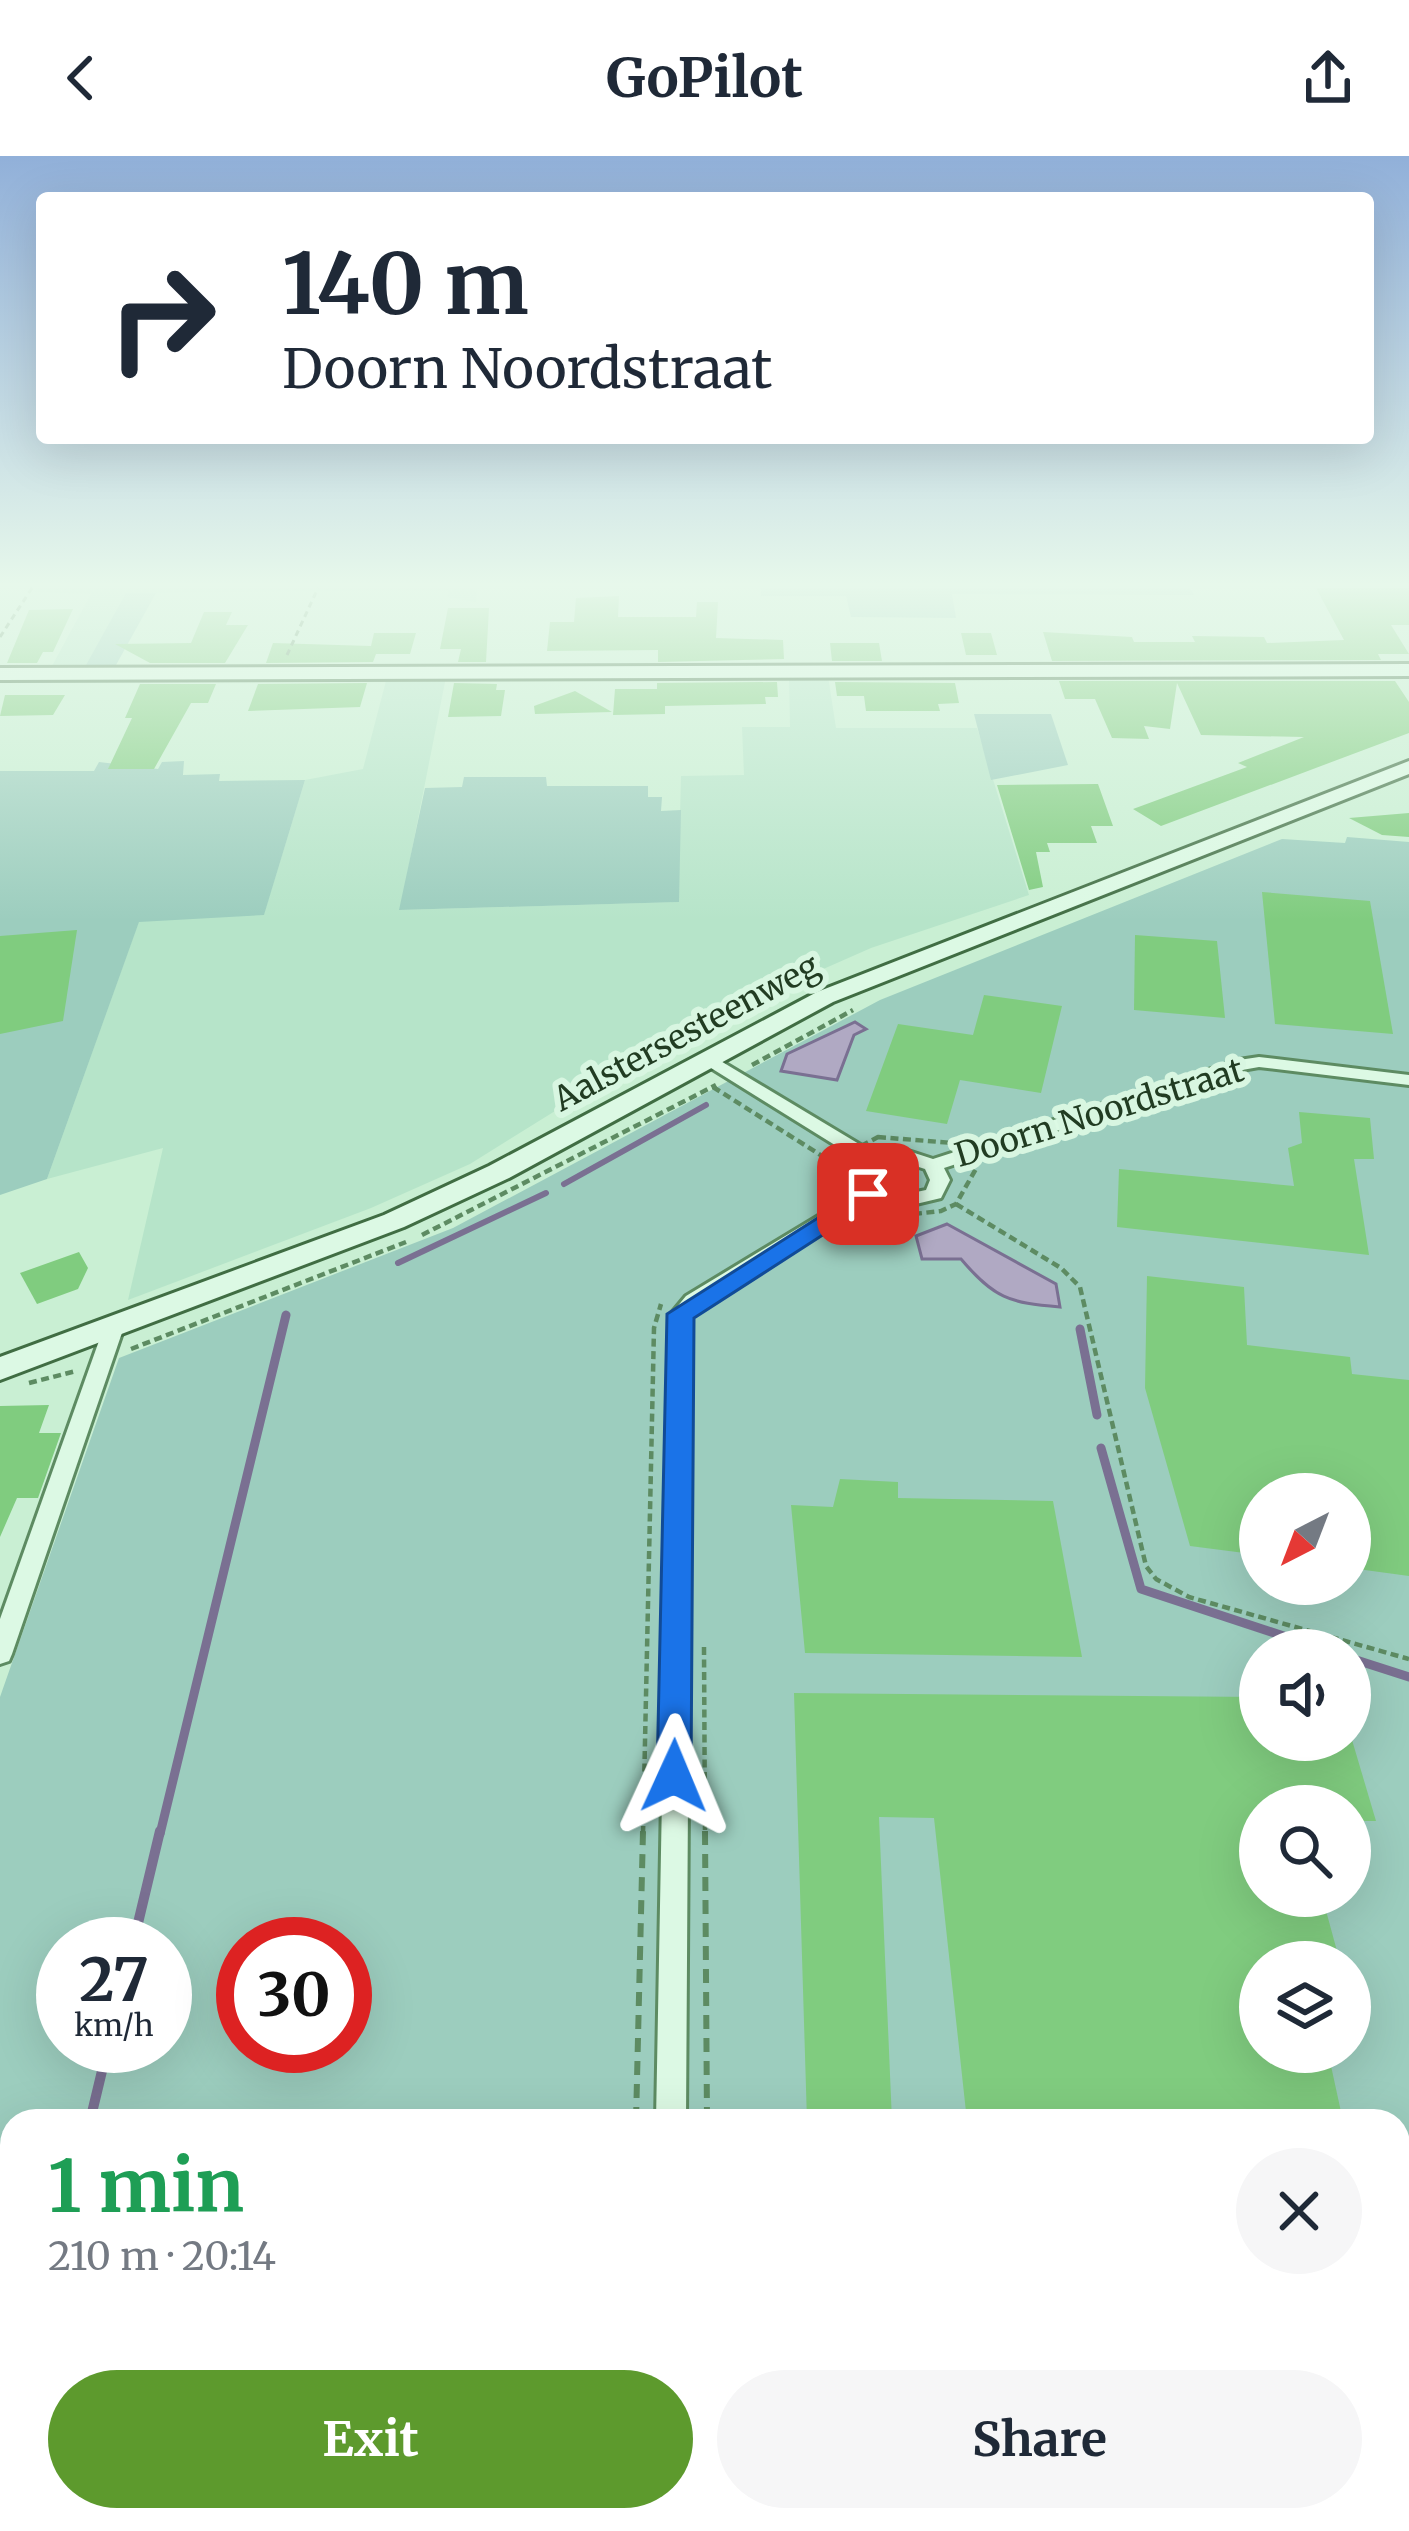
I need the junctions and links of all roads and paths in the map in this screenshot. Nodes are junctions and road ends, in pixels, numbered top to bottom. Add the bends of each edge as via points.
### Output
1 (1409, 766) edge
2 (862, 1005) dead end
3 (711, 1073) junction
4 (735, 1075) junction
5 (1409, 1080) edge
6 (861, 1153) junction
7 (964, 1154) junction
8 (831, 1162) junction
9 (933, 1165) junction
10 (868, 1194) junction
11 (956, 1204) junction
12 (848, 1220) junction
13 (115, 1324) junction
14 (102, 1360) junction
15 (6, 1377) edge
16 (704, 1633) dead end
17 (0, 1654) edge
18 (1409, 1659) edge
19 (671, 2109) edge
20 (707, 2109) edge

1 - 3 main road, Aalstersesteenweg via 892,968
2 - 4 path
3 - 4 street
3 - 4 path
3 - 8 path
3 - 13 main road, Aalstersesteenweg via 394,1221
3 - 14 path via 450,1223
4 - 6 street
5 - 7 street, Doorn Noordstraat via 1239,1065
6 - 7 path via 869,1138 900,1137 953,1143
6 - 8 path
6 - 9 street via 906,1153
6 - 10 street via 857,1177
7 - 9 street, Doorn Noordstraat
7 - 11 path via 977,1167
8 - 12 path via 835,1186 827,1199
9 - 10 street via 939,1186 921,1201
10 - 12 street
11 - 12 path via 919,1217
11 - 18 path via 1079,1287 1146,1566 1156,1579 1189,1597
12 - 19 street via 693,1301 678,1329
13 - 14 street
13 - 15 main road, Aalstersesteenweg
14 - 15 path via 55,1379
14 - 17 street
16 - 20 path

